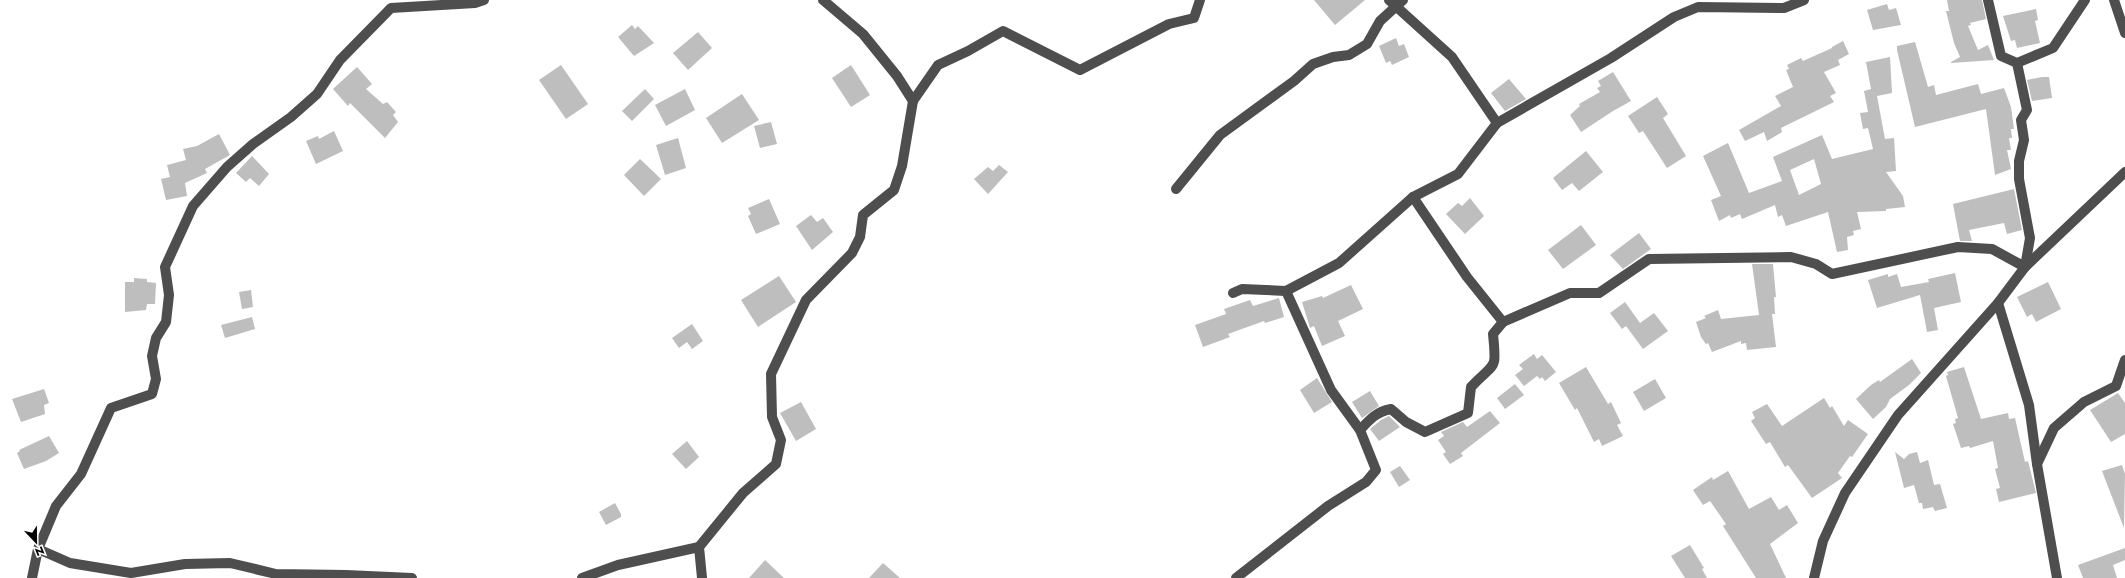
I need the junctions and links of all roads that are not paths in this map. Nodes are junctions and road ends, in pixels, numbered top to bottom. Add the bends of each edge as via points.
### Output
1 (484, 0) edge
2 (823, 0) edge
3 (1200, 0) edge
4 (1804, 0) edge
5 (1988, 0) edge
6 (2085, 0) edge
7 (2114, 0) edge
8 (1396, 2) edge
9 (2125, 33) edge
10 (2017, 63) junction
11 (913, 101) junction
12 (1497, 123) junction
13 (2125, 172) edge
14 (1176, 189) dead end
15 (1413, 197) junction
16 (2025, 268) junction
17 (1286, 291) junction
18 (1233, 293) dead end
19 (1998, 303) junction
20 (1503, 322) junction
21 (2125, 360) edge
22 (1360, 430) junction
23 (2037, 464) junction
24 (699, 547) junction
25 (38, 549) junction
26 (32, 578) edge
27 (412, 578) edge
28 (582, 578) edge
29 (702, 578) edge
30 (1236, 578) edge
31 (1814, 578) edge
32 (2057, 578) edge

1 - 25 street via 475,3 391,8 340,60 317,94 291,117 253,144 193,206 165,267 169,295 166,322 156,338 152,356 156,379 152,394 111,408 81,474 56,506
2 - 11 street via 864,34
3 - 11 street via 1194,18 1169,24 1080,70 1003,31 938,65
4 - 12 street via 1784,8 1698,7 1674,17 1611,58
5 - 10 street via 2001,56
6 - 10 street via 2053,48
7 - 9 street
8 - 12 street via 1452,58
8 - 14 street via 1380,21 1367,44 1349,55 1313,64 1220,135
10 - 16 street via 2027,110 2021,120 2024,140 2019,162 2019,179 2030,238
11 - 24 street via 902,166 894,190 863,215 860,237 852,253 806,300 771,374 772,417 781,440 776,464 743,493
12 - 15 street via 1458,174
13 - 16 street
15 - 17 street via 1339,262
15 - 20 street via 1467,277
16 - 19 street
16 - 20 street via 1992,249 1958,247 1832,274 1816,264 1790,257 1649,260 1599,292 1570,293
17 - 18 street via 1242,289
17 - 22 street via 1331,390
19 - 23 street via 2029,405
19 - 31 street via 1898,414 1845,493 1823,541
20 - 22 street via 1493,334 1496,360 1494,367 1471,387 1468,413 1426,432 1406,422 1391,409 1373,416
21 - 23 street via 2116,386 2084,402 2054,428
22 - 30 street via 1376,470 1366,482 1328,506
23 - 32 street
24 - 28 street via 618,565
24 - 29 street
25 - 26 street
25 - 27 street via 70,563 131,573 185,564 230,563 276,574 346,574

